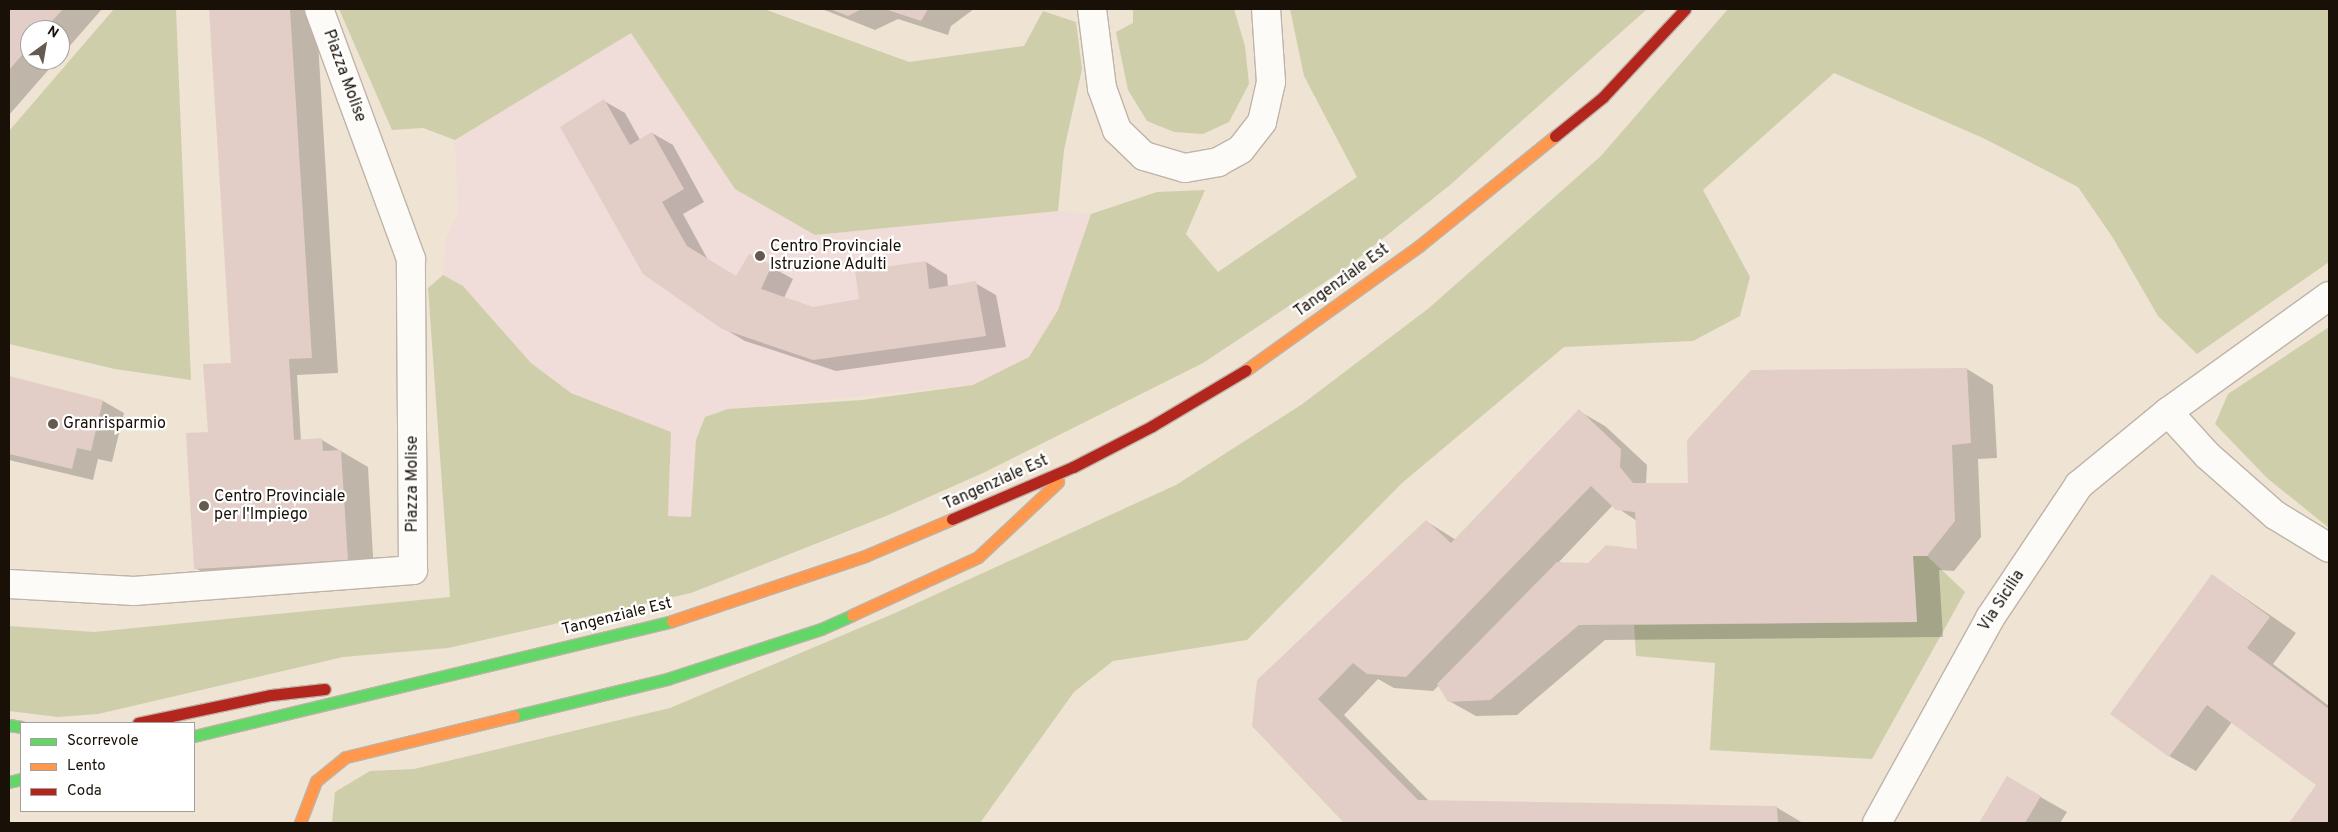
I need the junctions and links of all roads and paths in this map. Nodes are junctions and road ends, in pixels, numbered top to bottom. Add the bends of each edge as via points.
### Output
1 (319, 9) edge
2 (1092, 9) edge
3 (1266, 9) edge
4 (1684, 9) edge
5 (2329, 296) edge
6 (2168, 412) junction
7 (1073, 467) junction
8 (2329, 548) edge
9 (9, 584) edge
10 (421, 680) junction
11 (143, 722) edge
12 (195, 736) edge
13 (300, 823) edge
14 (1877, 823) edge

1 - 9 street, Piazza Molise via 411,259 413,570 134,591
2 - 3 street via 1102,88 1117,130 1144,156 1185,168 1218,162 1241,149 1262,122 1271,82
4 - 7 main road, Tangenziale Est via 1603,97 1419,246 1247,369 1152,426
5 - 6 street, Via Sicilia
6 - 8 street via 2207,455 2275,515
6 - 14 street, Via Sicilia via 2079,485 1990,618
7 - 10 main road, Tangenziale Est via 865,556 657,626
7 - 13 main road via 978,557 821,629 667,679 346,756 316,781
10 - 11 main road via 271,695
10 - 12 main road, Tangenziale Est

